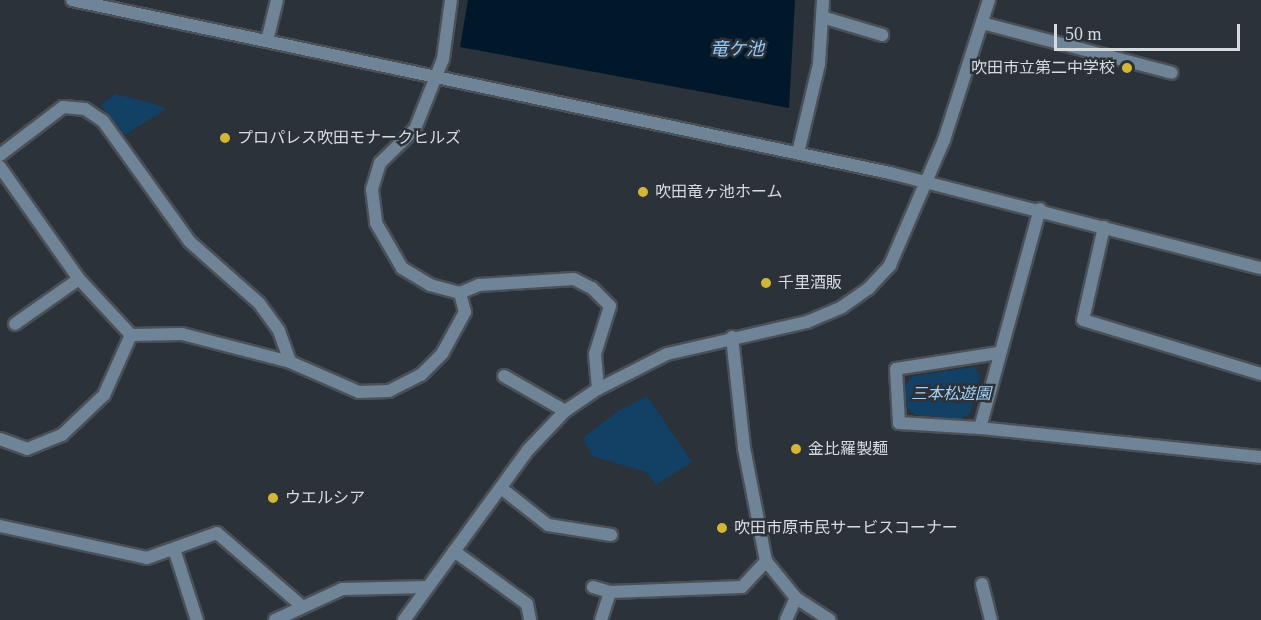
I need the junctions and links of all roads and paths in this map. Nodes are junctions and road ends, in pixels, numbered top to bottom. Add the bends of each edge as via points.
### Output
1 (72, 0) edge
2 (276, 0) edge
3 (451, 0) edge
4 (823, 0) edge
5 (989, 0) edge
6 (822, 17) junction
7 (982, 23) junction
8 (882, 35) dead end
9 (267, 41) junction
10 (1172, 73) dead end
11 (437, 77) junction
12 (798, 153) junction
13 (0, 155) edge
14 (0, 167) edge
15 (924, 184) junction
16 (1040, 210) junction
17 (1104, 227) junction
18 (1261, 268) edge
19 (79, 279) junction
20 (460, 293) junction
21 (15, 324) dead end
22 (131, 335) junction
23 (732, 337) junction
24 (998, 353) junction
25 (290, 362) junction
26 (1261, 374) edge
27 (504, 376) dead end
28 (598, 389) junction
29 (565, 411) junction
30 (980, 428) junction
31 (0, 439) edge
32 (1261, 457) edge
33 (501, 488) junction
34 (0, 526) edge
35 (611, 535) dead end
36 (174, 549) junction
37 (454, 550) junction
38 (766, 561) junction
39 (982, 584) dead end
40 (427, 587) junction
41 (593, 587) dead end
42 (610, 592) junction
43 (796, 598) junction
44 (303, 607) junction
45 (197, 620) edge
46 (275, 620) edge
47 (404, 620) edge
48 (530, 620) edge
49 (601, 620) edge
50 (786, 620) edge
51 (830, 620) edge
52 (991, 620) edge

1 - 9 street
2 - 9 street
3 - 11 street
4 - 6 street
5 - 7 street
6 - 8 street
6 - 12 street via 819,64
7 - 10 street
7 - 15 street via 944,140
9 - 11 street
11 - 12 street
11 - 20 street via 415,129 381,163 372,189 376,223 402,268 430,285
12 - 15 street
13 - 25 street via 63,107 85,109 103,121 190,242 259,303 279,331
14 - 19 street
15 - 16 street
15 - 23 street via 890,265 868,289 842,308 807,322
16 - 17 street
16 - 24 street
17 - 18 street
17 - 26 street via 1083,320
19 - 21 street
19 - 22 street
20 - 25 street via 465,312 442,354 421,375 389,392 359,392
20 - 28 street via 478,285 573,279 592,288 610,306 595,354
22 - 25 street via 182,334
22 - 31 street via 104,395 62,435 27,449
23 - 28 street via 667,354
23 - 38 street via 744,448
24 - 30 street
24 - 30 street via 896,369 899,423
27 - 29 street
28 - 29 street
29 - 33 street
30 - 32 street
33 - 35 street via 548,525
33 - 37 street
34 - 36 street via 147,558
36 - 44 street via 217,533
36 - 45 street
37 - 40 street
37 - 48 street via 527,604
38 - 42 street via 742,587
38 - 43 street
39 - 52 street
40 - 44 street via 342,589
40 - 47 street
41 - 42 street
42 - 49 street
43 - 50 street
43 - 51 street
44 - 46 street

